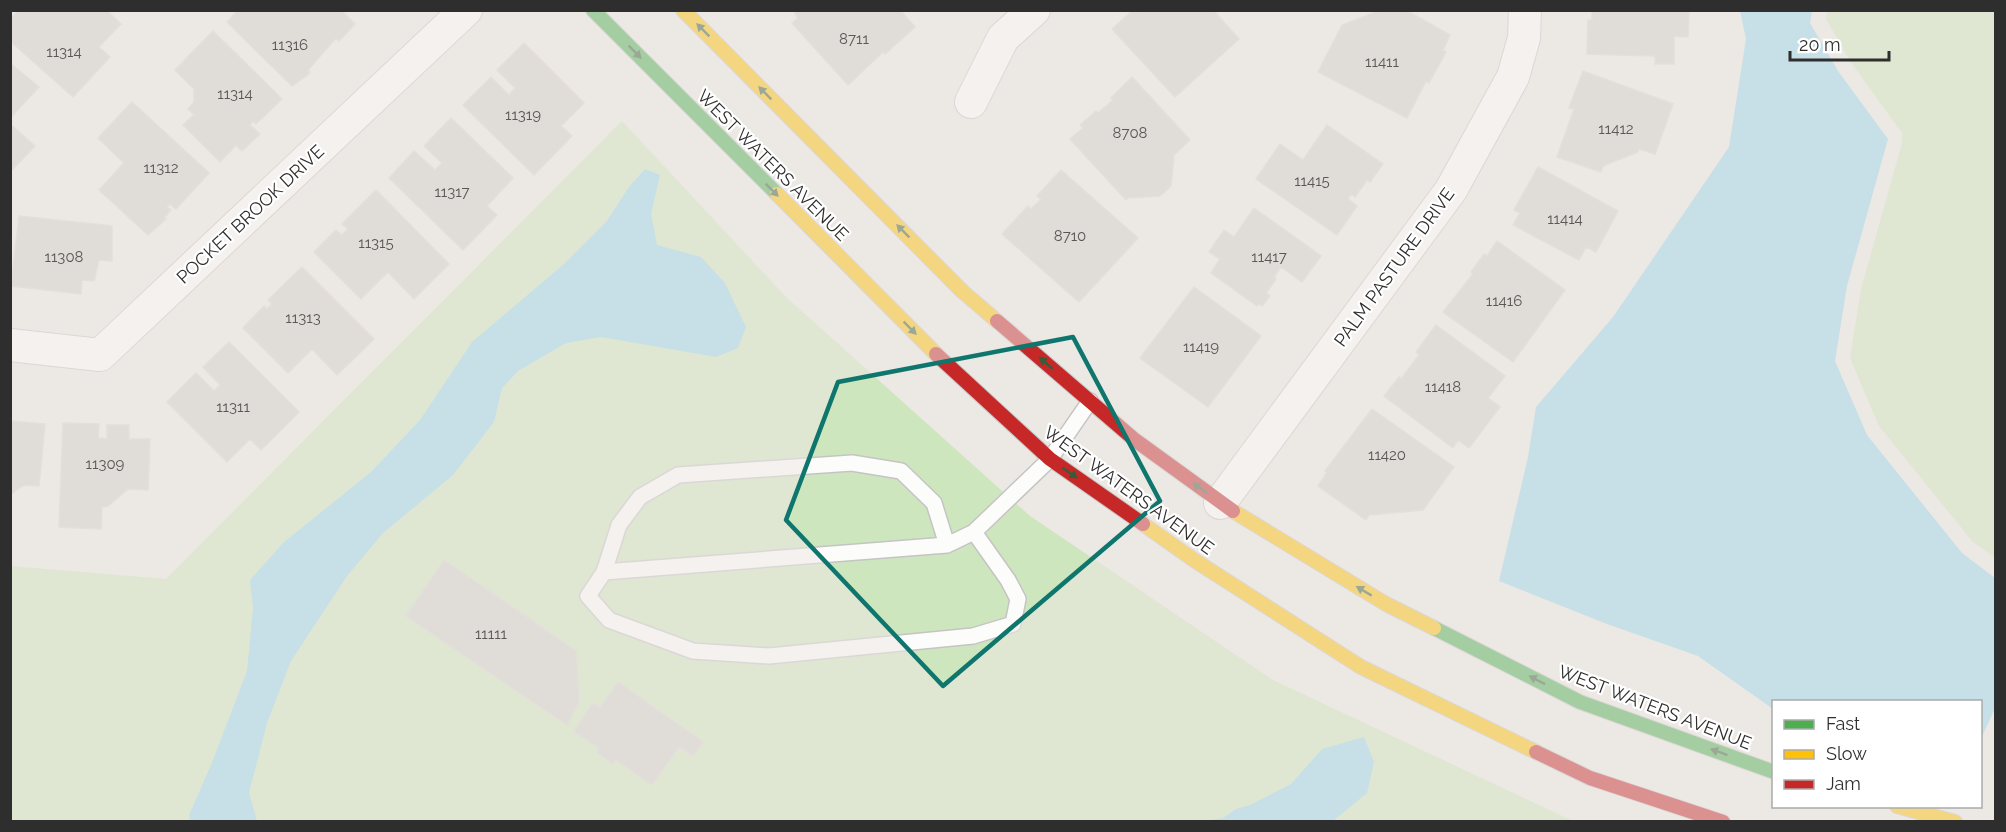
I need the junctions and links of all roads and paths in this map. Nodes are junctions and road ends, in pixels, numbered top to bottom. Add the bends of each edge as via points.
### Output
1 (466, 10) edge
2 (593, 10) edge
3 (683, 10) edge
4 (1034, 10) edge
5 (1525, 10) edge
6 (970, 102) dead end
7 (10, 345) edge
8 (1090, 401) junction
9 (1050, 459) junction
10 (1220, 503) junction
11 (974, 532) junction
12 (947, 545) junction
13 (604, 572) junction
14 (1772, 772) edge
15 (1901, 808) edge
16 (1723, 822) edge
17 (1955, 822) edge

1 - 7 street, POCKET BROOK DRIVE via 100,355
2 -> 9 street, WEST WATERS AVENUE via 941,359
8 -> 3 street, WEST WATERS AVENUE via 962,291
4 - 6 street via 1004,38
5 - 10 street, PALM PASTURE DRIVE via 1524,38 1513,77 1451,190
8 - 9 lane
10 -> 8 street, WEST WATERS AVENUE
9 - 11 lane
9 -> 16 street, WEST WATERS AVENUE via 1194,560 1361,667 1590,778
14 -> 10 street, WEST WATERS AVENUE via 1580,702 1386,604
11 - 12 lane
11 - 13 lane via 1018,599 1013,624 973,636 769,656 693,651 609,620 588,596
12 - 13 lane
12 - 13 lane via 934,503 901,471 852,464 678,475 640,497 619,525
15 - 17 street

